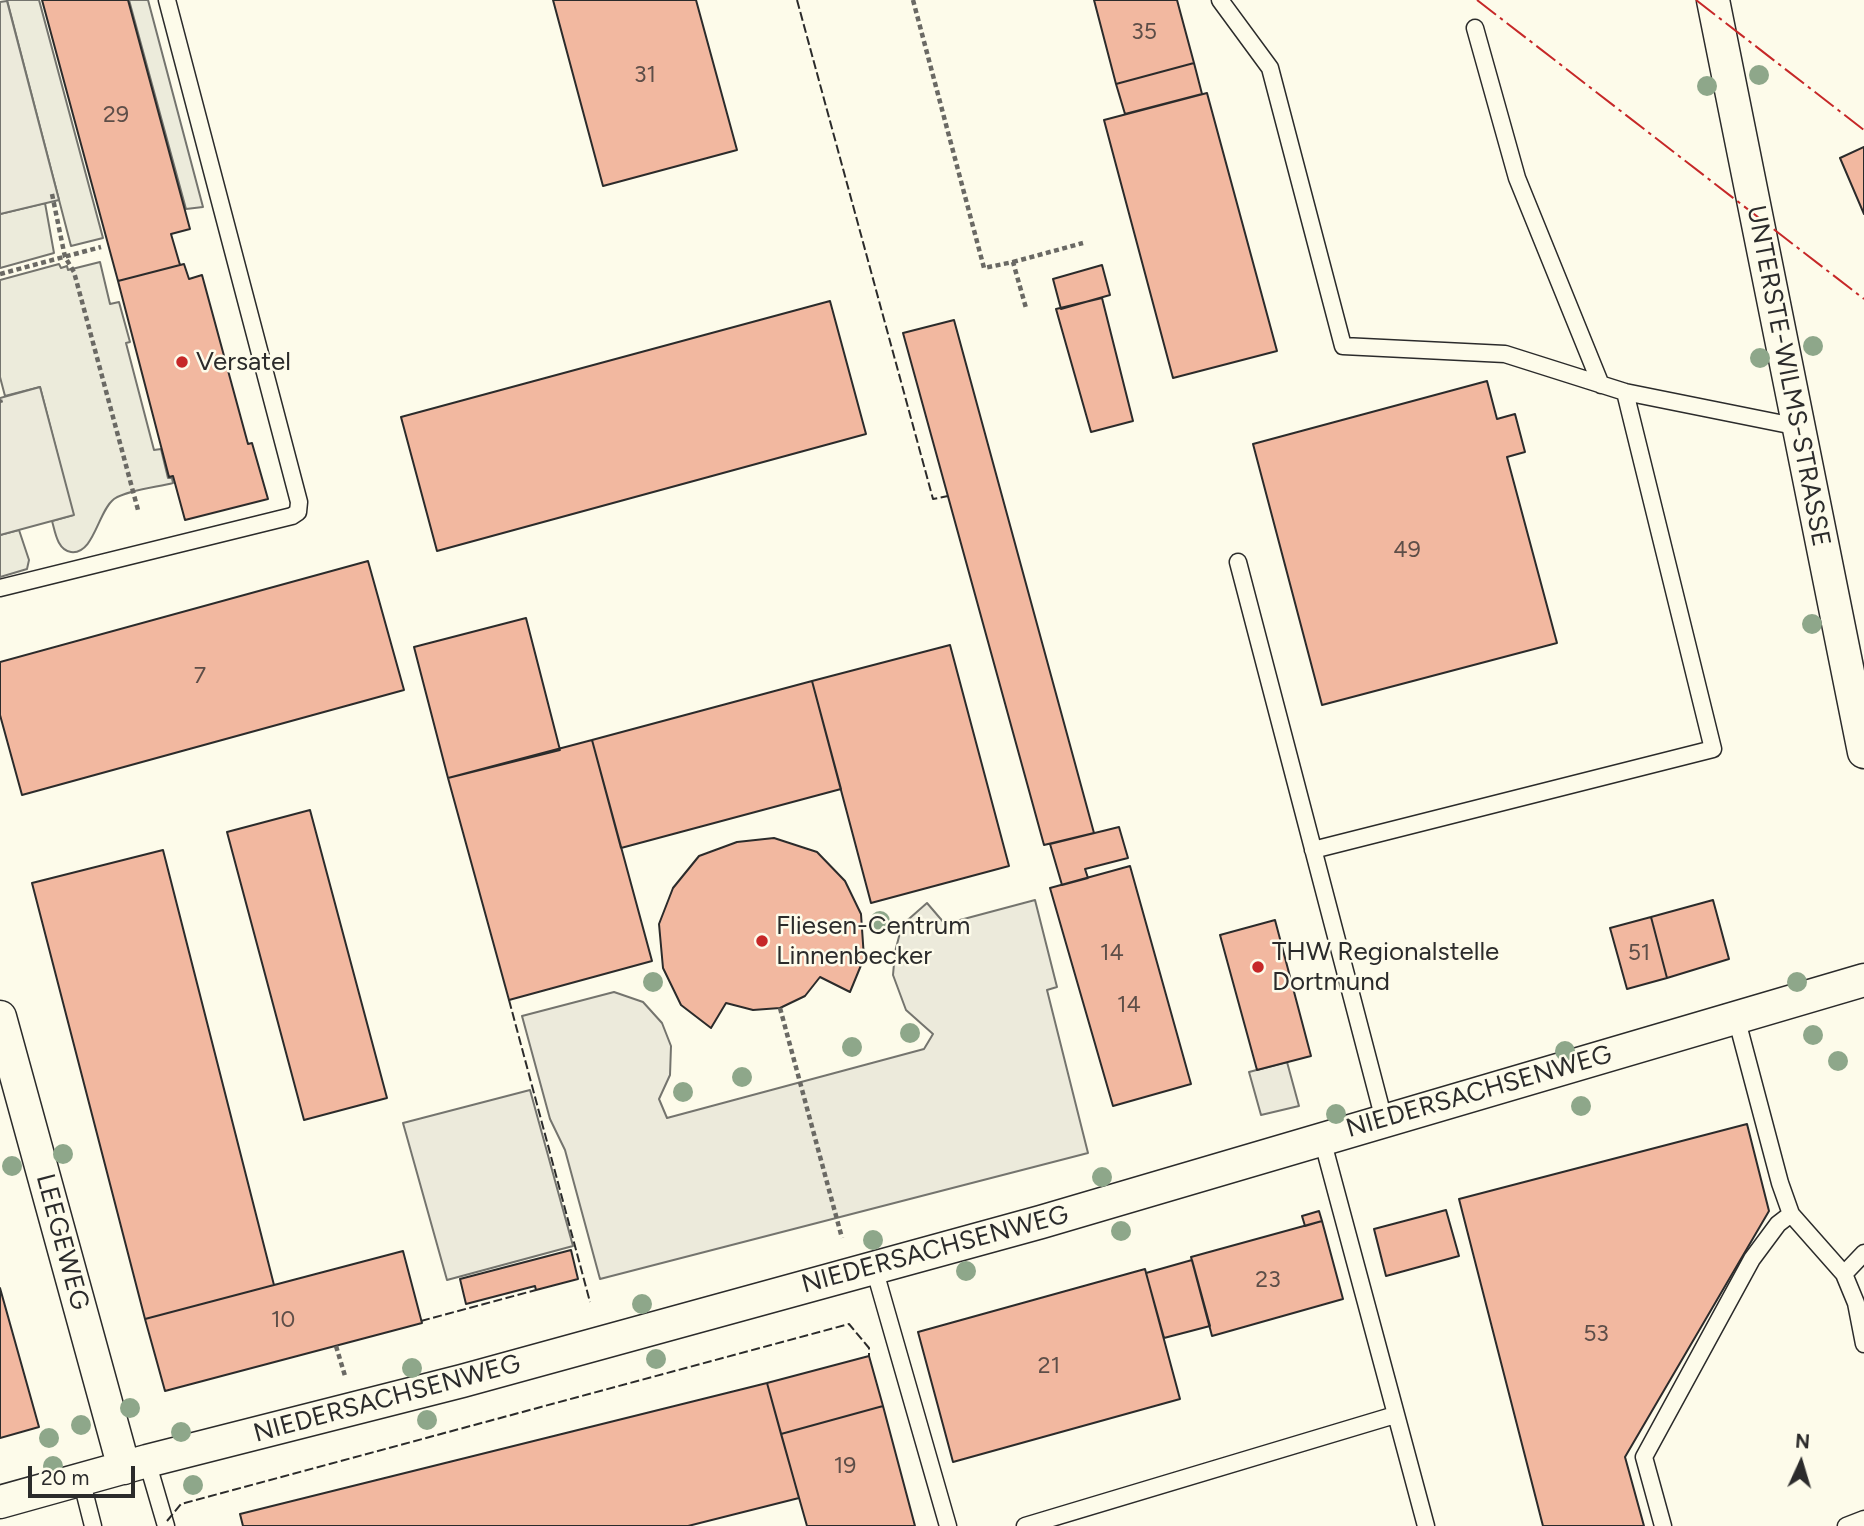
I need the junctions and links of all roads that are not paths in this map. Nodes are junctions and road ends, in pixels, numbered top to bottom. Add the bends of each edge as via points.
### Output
1 (167, 0) edge
2 (1220, 0) edge
3 (1713, 0) edge
4 (1475, 27) dead end
5 (1601, 384) junction
6 (1625, 392) junction
7 (1798, 428) junction
8 (1238, 562) dead end
9 (0, 588) edge
10 (1864, 752) edge
11 (1314, 850) junction
12 (1864, 979) edge
13 (0, 1017) edge
14 (1736, 1017) junction
15 (1384, 1121) junction
16 (1322, 1139) junction
17 (1791, 1214) junction
18 (1864, 1253) edge
19 (874, 1268) junction
20 (1844, 1274) junction
21 (1864, 1344) edge
22 (1395, 1415) junction
23 (135, 1464) junction
24 (81, 1479) junction
25 (0, 1502) edge
26 (1864, 1519) edge
27 (93, 1526) edge
28 (166, 1526) edge
29 (948, 1526) edge
30 (1025, 1526) edge
31 (1426, 1526) edge
32 (1663, 1526) edge
33 (1846, 1526) edge

1 - 9 lane via 298,512
2 - 5 lane via 1270,68 1343,346 1505,354
3 - 7 street, UNTERSTE-WILMS-STRASSE
4 - 5 lane via 1517,178
5 - 6 lane
6 - 7 lane
6 - 11 lane via 1713,749
7 - 10 street, UNTERSTE-WILMS-STRASSE
8 - 11 lane
11 - 15 lane
12 - 14 street, NIEDERSACHSENWEG
13 - 23 street, LEEGEWEG
14 - 15 street, NIEDERSACHSENWEG
14 - 17 lane
15 - 16 street, NIEDERSACHSENWEG
16 - 19 street, NIEDERSACHSENWEG
16 - 22 lane
17 - 20 lane
17 - 32 lane via 1752,1259 1644,1457
18 - 20 lane
19 - 23 street, NIEDERSACHSENWEG via 462,1381
19 - 29 lane
20 - 21 lane via 1856,1303
22 - 30 lane
22 - 31 lane
23 - 24 street, NIEDERSACHSENWEG
23 - 28 lane
24 - 25 street, NIEDERSACHSENWEG
24 - 27 lane
26 - 33 lane

